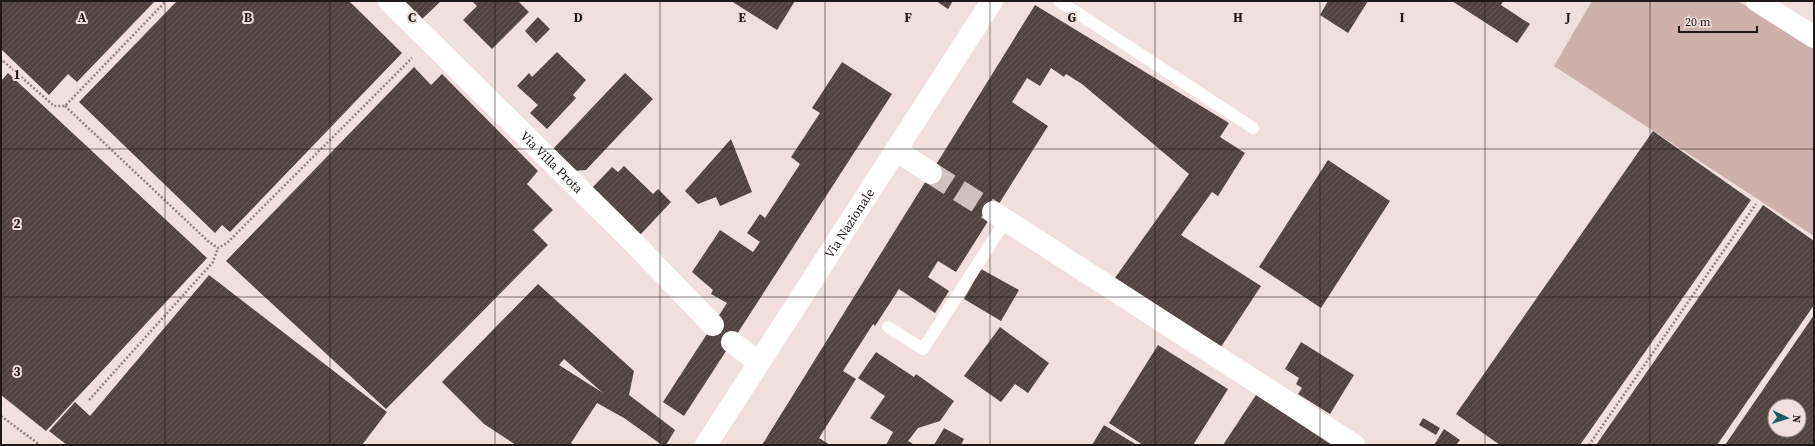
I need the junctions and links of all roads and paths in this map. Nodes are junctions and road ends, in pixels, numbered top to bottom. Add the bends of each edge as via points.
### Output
1 (166, 1) edge
2 (388, 1) edge
3 (992, 1) edge
4 (1059, 1) edge
5 (1757, 1) edge
6 (1814, 37) edge
7 (428, 42) junction
8 (1, 62) edge
9 (65, 106) junction
10 (1253, 128) dead end
11 (896, 150) junction
12 (931, 173) tunnel mouth
13 (1756, 204) dead end
14 (1000, 216) joint
15 (218, 248) junction
16 (713, 325) dead end
17 (888, 327) dead end
18 (732, 342) dead end
19 (758, 362) junction
20 (89, 400) dead end
21 (1, 416) edge
22 (40, 445) edge
23 (706, 445) edge
24 (1354, 445) edge
25 (1589, 445) edge

1 - 9 path
2 - 7 street, Via Villa Prota
3 - 11 street, Via Nazionale
4 - 10 lane
5 - 6 street
7 - 15 path via 227,243
7 - 16 street, Via Villa Prota via 632,241
8 - 9 path via 2,60 54,106
9 - 15 path
11 - 12 street
11 - 19 street, Via Nazionale
13 - 25 path
14 - 17 lane via 923,349
14 - 24 street
15 - 20 path via 213,262
18 - 19 street
19 - 23 street, Via Nazionale
21 - 22 path

